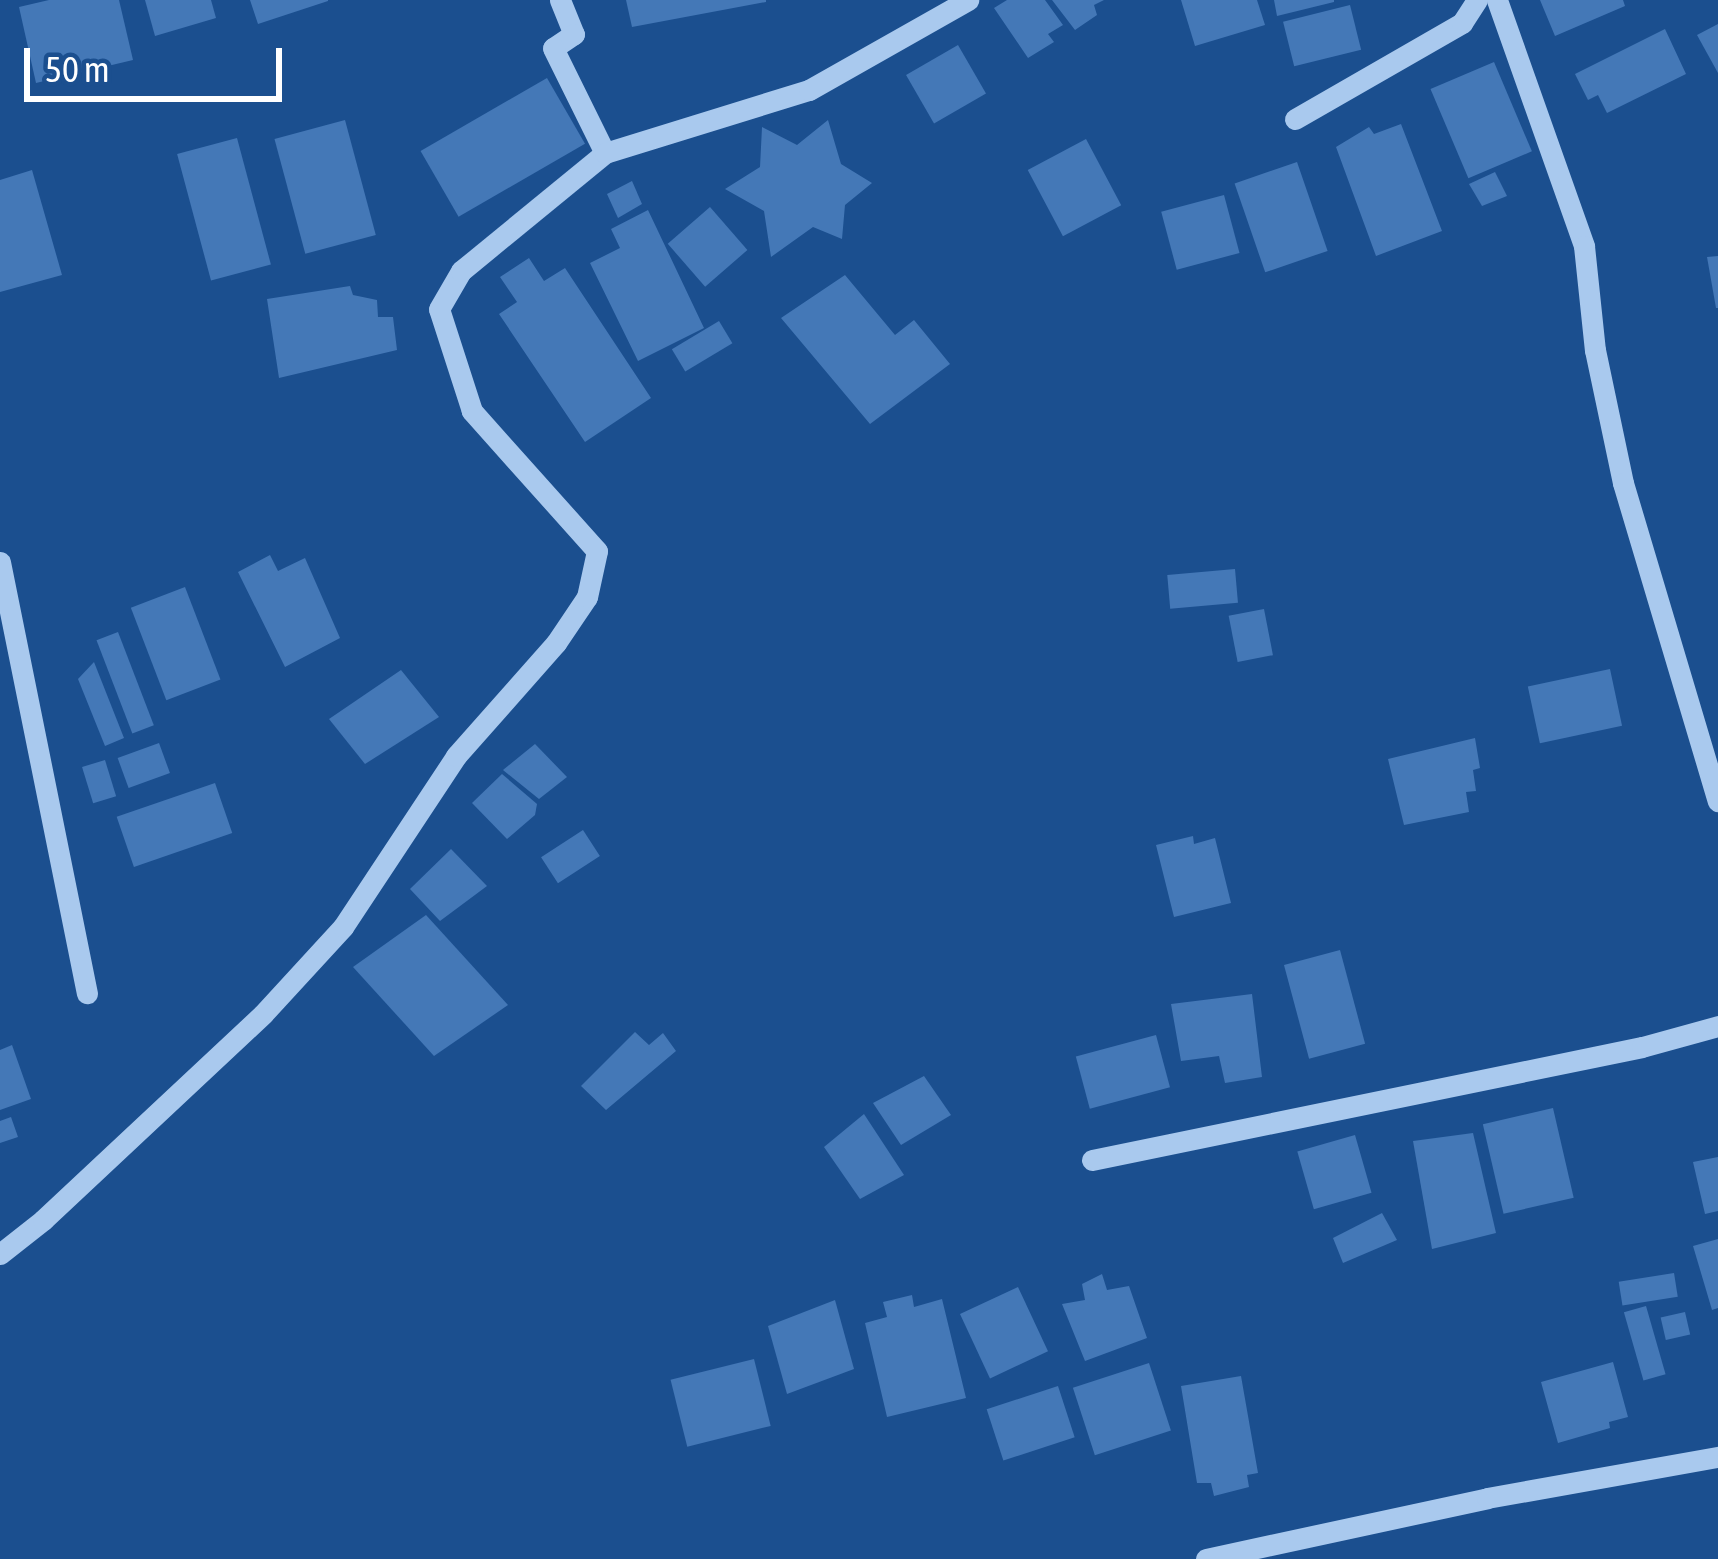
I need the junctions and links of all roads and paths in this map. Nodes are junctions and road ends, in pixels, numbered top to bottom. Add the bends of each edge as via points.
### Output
1 (560, 0) edge
2 (968, 0) edge
3 (1477, 0) edge
4 (1497, 0) edge
5 (1295, 119) dead end
6 (605, 154) junction
7 (0, 562) edge
8 (1718, 801) edge
9 (87, 993) dead end
10 (1718, 1026) edge
11 (1092, 1160) dead end
12 (0, 1253) edge
13 (1718, 1457) edge
14 (1206, 1559) edge

1 - 6 street via 574,34 553,49
2 - 6 street via 809,89
3 - 5 street via 1462,23
4 - 8 street via 1584,246 1595,350 1624,483
6 - 12 street via 461,271 439,309 472,411 597,551 587,597 456,756 343,927 263,1014
7 - 9 street
10 - 11 street
13 - 14 street

